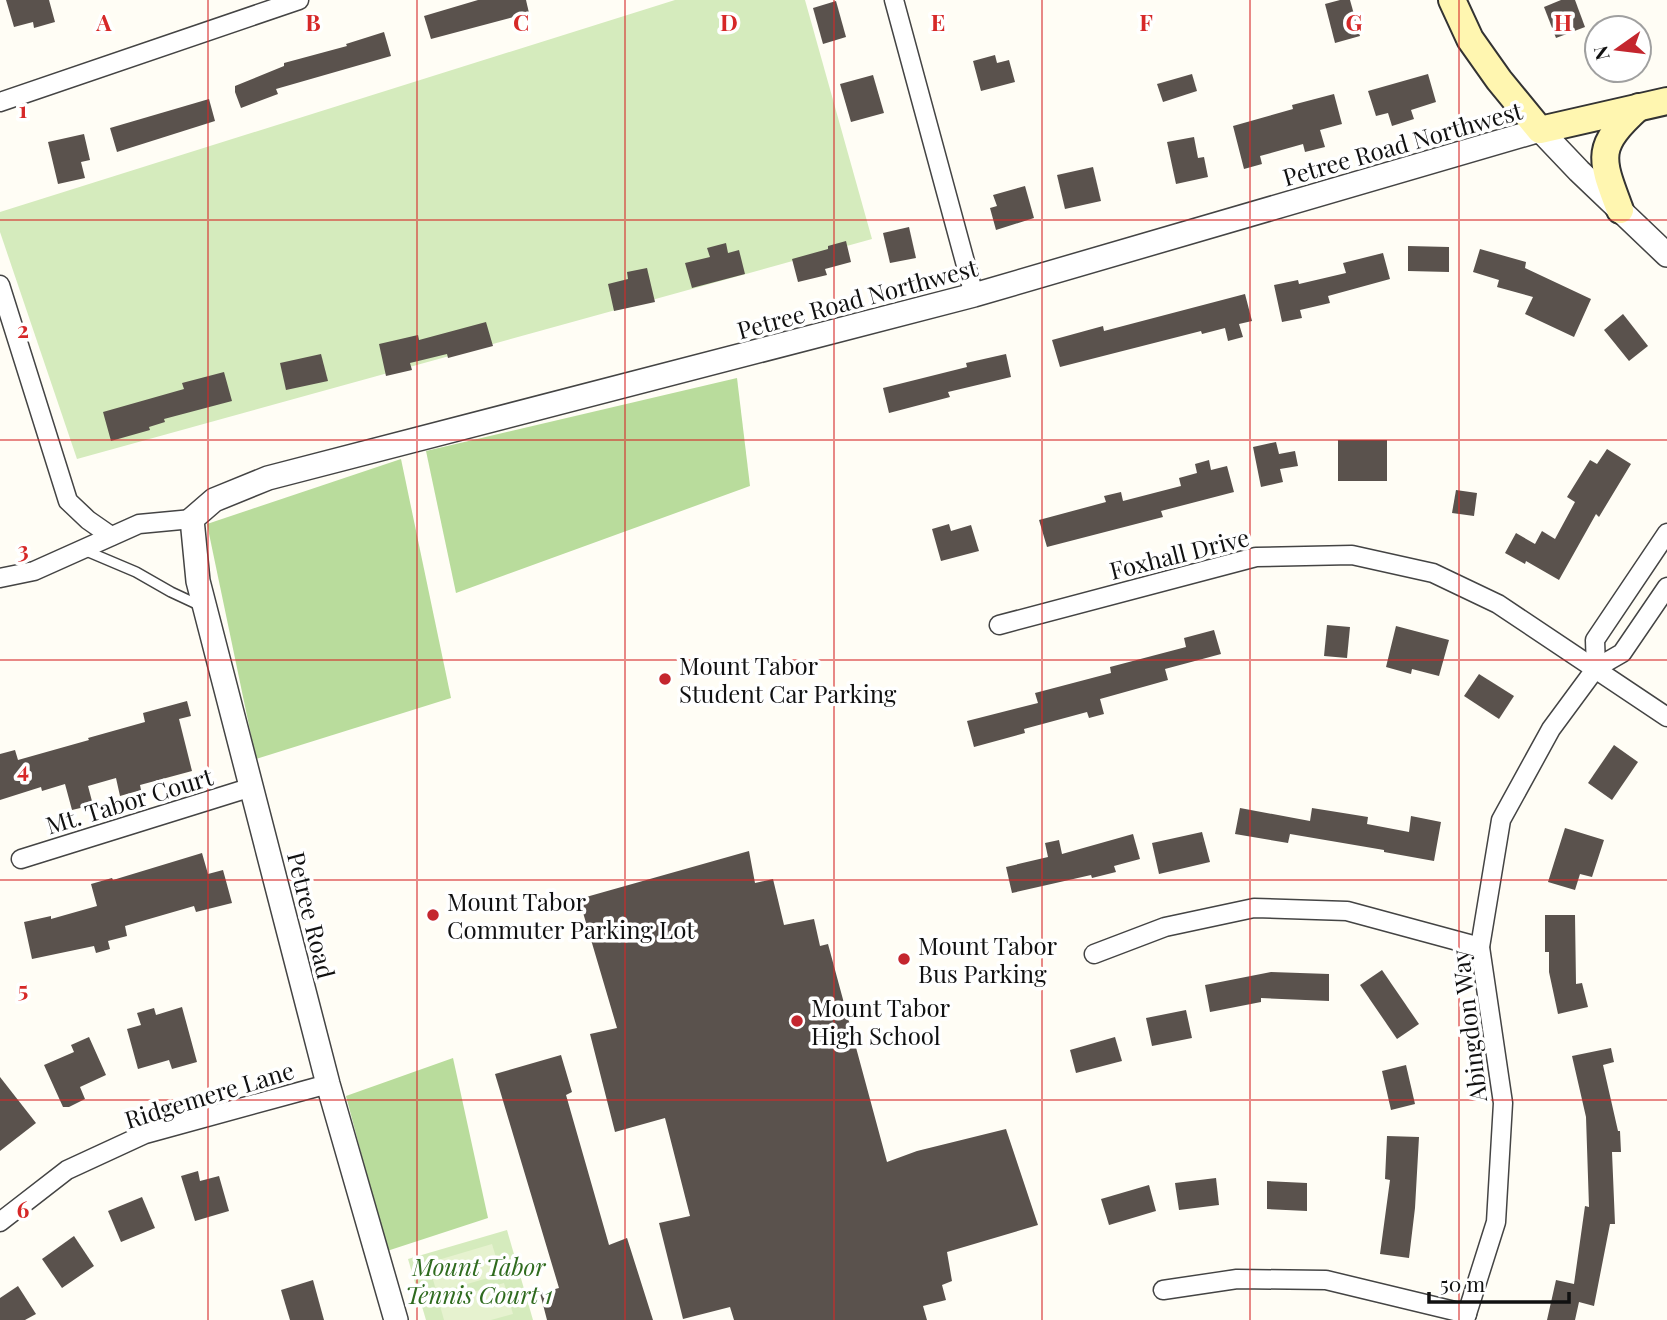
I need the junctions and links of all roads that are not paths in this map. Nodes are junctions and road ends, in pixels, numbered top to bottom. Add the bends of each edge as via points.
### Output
1 (299, 0) edge
2 (894, 0) edge
3 (1452, 0) edge
4 (1667, 101) edge
5 (0, 102) edge
6 (1640, 106) junction
7 (1540, 130) junction
8 (1620, 210) junction
9 (1667, 255) edge
10 (0, 285) edge
11 (974, 295) junction
12 (192, 520) junction
13 (1667, 533) edge
14 (111, 536) junction
15 (83, 549) junction
16 (0, 579) edge
17 (1667, 587) edge
18 (205, 608) junction
19 (999, 625) dead end
20 (1596, 667) junction
21 (1667, 717) edge
22 (252, 787) junction
23 (21, 859) dead end
24 (1480, 947) junction
25 (1094, 954) dead end
26 (328, 1084) junction
27 (0, 1222) edge
28 (1163, 1290) dead end
29 (1466, 1317) edge
30 (396, 1320) edge

1 - 5 street
2 - 11 street
3 - 7 main road via 1469,39
4 - 6 main road
6 - 7 main road
6 - 8 main road via 1609,137 1605,153 1605,172
7 - 8 street
7 - 11 street, Petree Road Northwest
8 - 9 street
10 - 14 street via 68,501
11 - 12 street, Petree Road Northwest via 268,478 214,500
12 - 14 street via 139,524
12 - 18 street, Petree Road
13 - 20 street via 1595,640
14 - 15 street
15 - 16 street via 34,571
15 - 18 lane
17 - 20 street, Abingdon Way via 1622,653
18 - 22 street, Petree Road
19 - 20 street, Foxhall Drive via 1256,557 1352,555 1433,573 1498,604
20 - 21 street, Foxhall Drive
20 - 24 street, Abingdon Way via 1551,729 1501,820
22 - 23 street, Mt. Tabor Court
22 - 26 street, Petree Road
24 - 25 street via 1347,911 1254,908 1165,927
24 - 29 street, Abingdon Way via 1503,1103 1496,1222
26 - 27 street, Ridgemere Lane via 145,1134 67,1170
26 - 30 street, Petree Road
28 - 29 street via 1237,1279 1326,1280

